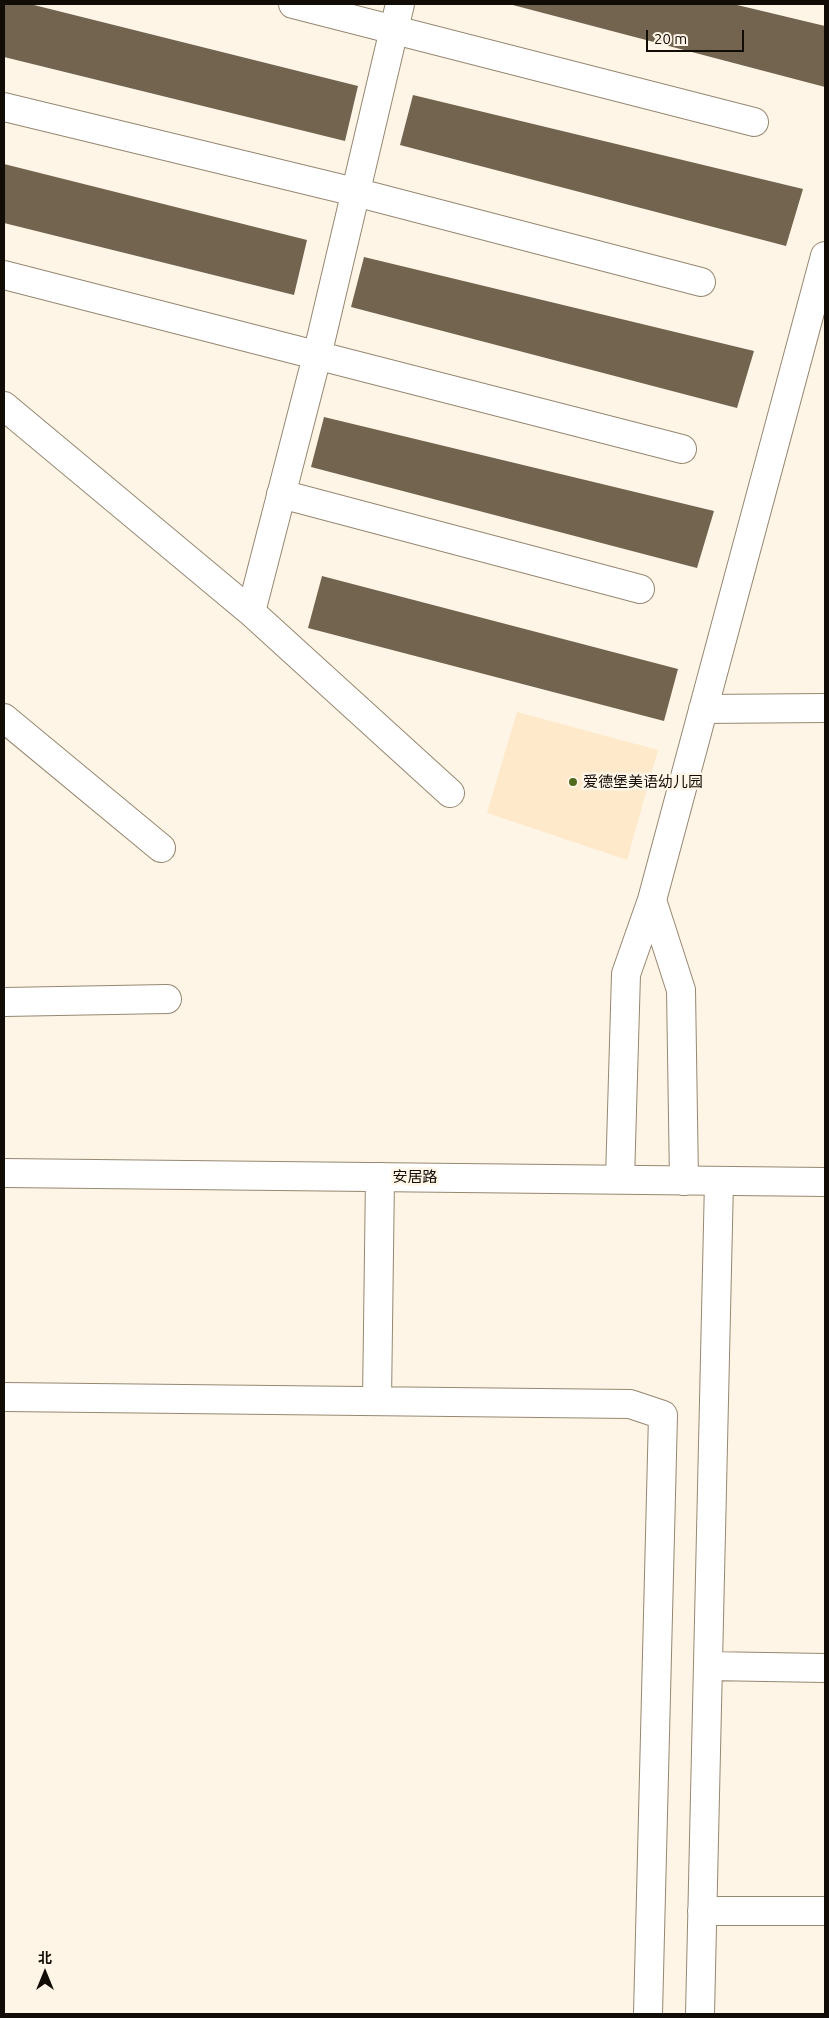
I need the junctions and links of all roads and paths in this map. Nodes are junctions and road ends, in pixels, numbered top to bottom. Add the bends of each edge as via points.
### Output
1 (294, 4) edge
2 (397, 16) edge
3 (4, 106) edge
4 (754, 122) dead end
5 (355, 192) junction
6 (825, 256) edge
7 (4, 275) edge
8 (701, 282) dead end
9 (316, 356) junction
10 (4, 406) edge
11 (682, 449) dead end
12 (281, 494) junction
13 (640, 589) dead end
14 (251, 612) junction
15 (825, 708) edge
16 (703, 709) junction
17 (4, 718) edge
18 (450, 793) dead end
19 (161, 848) dead end
20 (652, 900) junction
21 (167, 999) dead end
22 (4, 1002) edge
23 (4, 1173) edge
24 (380, 1177) junction
25 (620, 1179) junction
26 (684, 1181) junction
27 (719, 1182) junction
28 (825, 1182) edge
29 (4, 1397) edge
30 (377, 1401) junction
31 (708, 1666) junction
32 (825, 1668) edge
33 (825, 1910) edge
34 (702, 1911) junction
35 (648, 2014) edge
36 (700, 2014) edge

1 - 2 street
2 - 4 street
2 - 5 street
3 - 5 street
5 - 8 street
5 - 9 street
6 - 16 street
7 - 9 street
9 - 11 street
9 - 12 street
10 - 14 street
12 - 13 street
12 - 14 street
14 - 18 street
15 - 16 street
16 - 20 street
17 - 19 street
20 - 25 street via 626,974
20 - 26 street via 681,990
21 - 22 street
23 - 24 street, 安居路
24 - 25 street, 安居路
24 - 30 street
25 - 26 street, 安居路
26 - 27 street, 安居路
27 - 28 street, 安居路
27 - 31 street
29 - 30 street
30 - 35 street via 630,1404 663,1415
31 - 32 street
31 - 34 street
33 - 34 street
34 - 36 street

